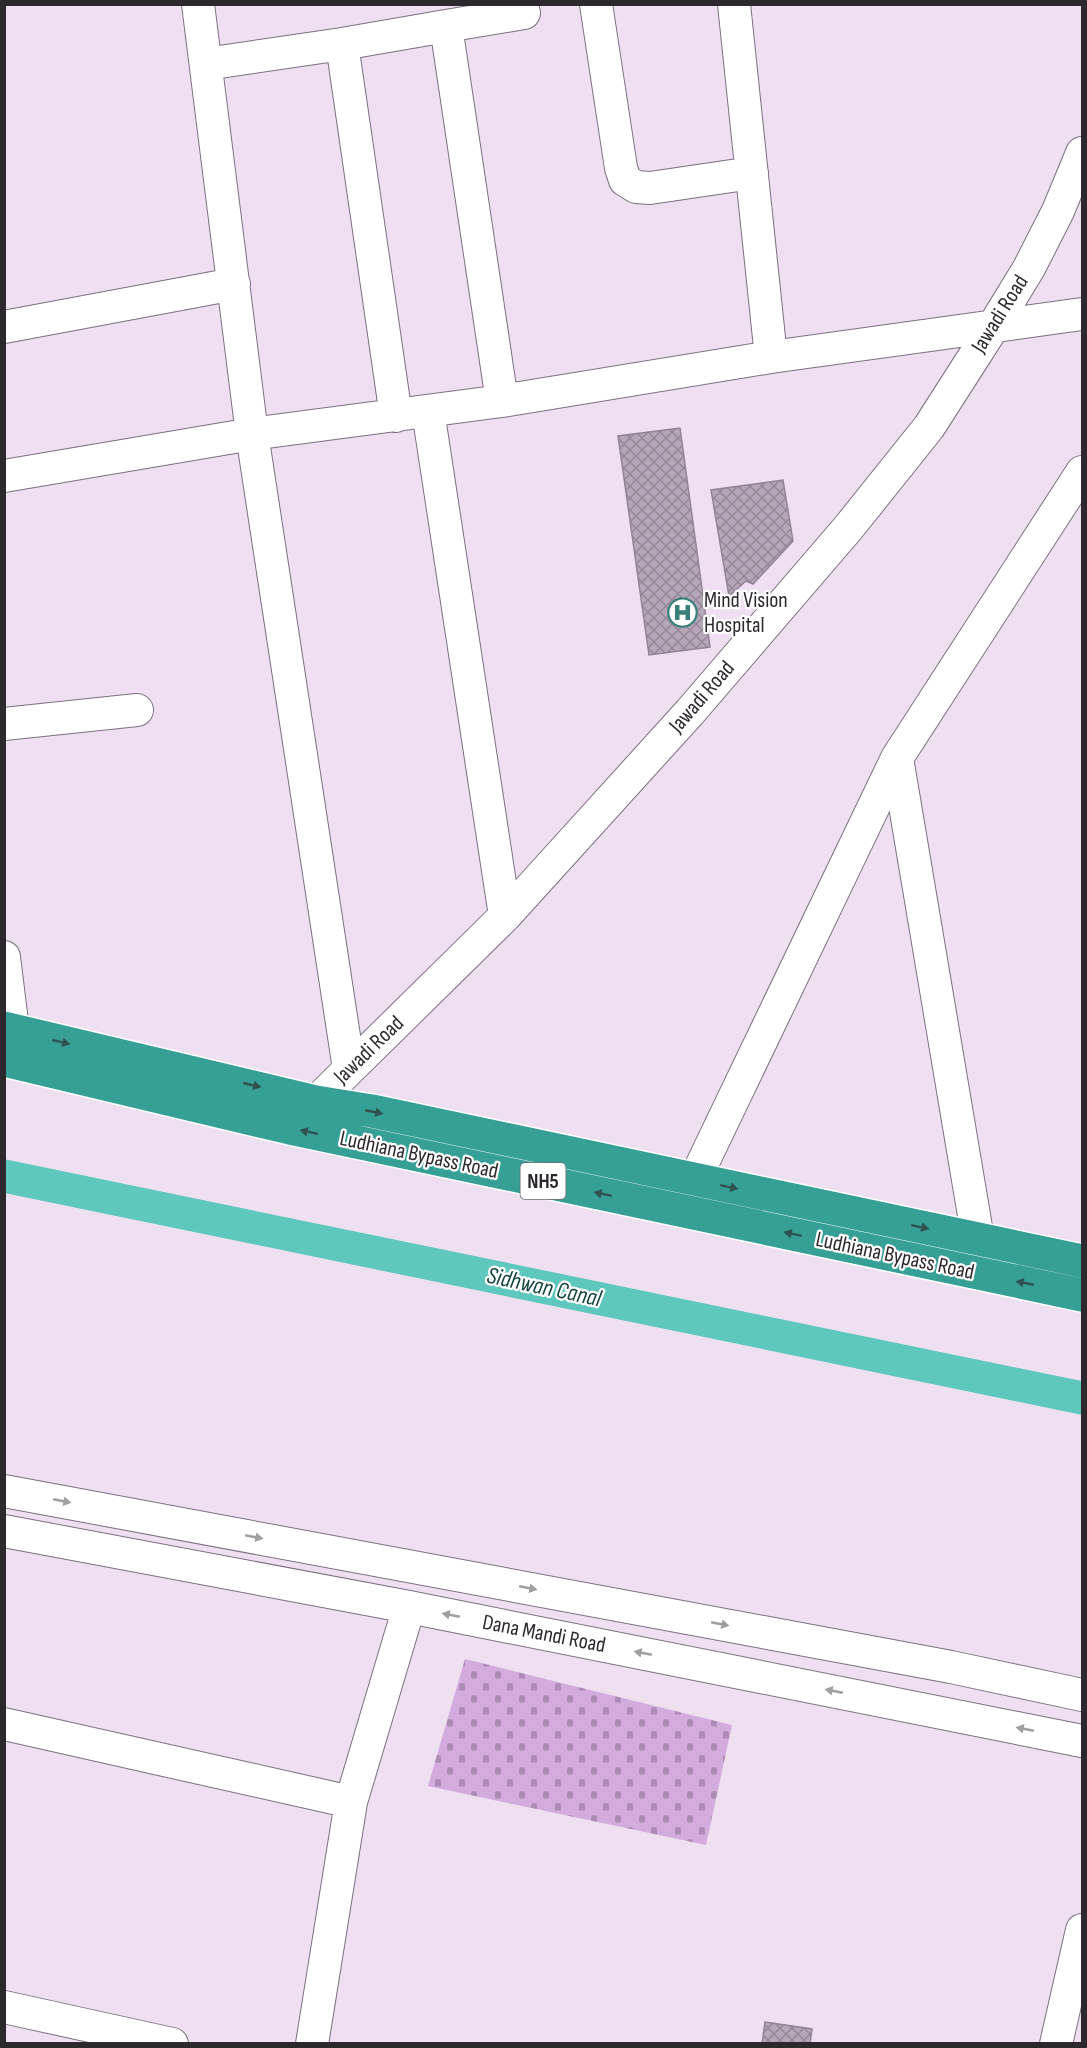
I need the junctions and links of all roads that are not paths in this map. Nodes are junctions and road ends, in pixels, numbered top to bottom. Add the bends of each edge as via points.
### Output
1 (198, 4) edge
2 (596, 4) edge
3 (734, 4) edge
4 (524, 13) dead end
5 (446, 26) junction
6 (342, 44) junction
7 (206, 64) junction
8 (1083, 153) edge
9 (752, 173) junction
10 (234, 284) junction
11 (1083, 314) edge
12 (4, 327) edge
13 (993, 327) junction
14 (771, 357) junction
15 (502, 401) junction
16 (428, 411) junction
17 (396, 416) junction
18 (252, 434) junction
19 (1083, 472) edge
20 (4, 476) edge
21 (137, 710) dead end
22 (4, 724) edge
23 (897, 758) junction
24 (506, 916) junction
25 (4, 957) edge
26 (7, 1040) edge
27 (349, 1069) junction
28 (316, 1102) junction
29 (695, 1179) junction
30 (978, 1239) junction
31 (1083, 1261) edge
32 (1083, 1295) edge
33 (4, 1491) edge
34 (4, 1531) edge
35 (410, 1607) junction
36 (1083, 1695) edge
37 (4, 1724) edge
38 (1083, 1741) edge
39 (351, 1802) junction
40 (1083, 1930) edge
41 (4, 2007) edge
42 (172, 2043) edge
43 (312, 2043) edge
44 (1056, 2043) edge

1 - 7 street
2 - 9 street via 625,180 636,187 650,188
3 - 9 street
4 - 5 street
5 - 6 street
5 - 15 street
6 - 7 street
6 - 17 street
7 - 10 street
8 - 13 street, Jawadi Road via 1029,268
9 - 14 street
10 - 12 street
10 - 18 street
11 - 13 street
13 - 14 street
13 - 24 street, Jawadi Road via 929,427 849,527 690,712
14 - 15 street
15 - 16 street
16 - 17 street
16 - 24 street
17 - 18 street
18 - 20 street
18 - 27 street
19 - 23 street
21 - 22 street
23 - 29 street
23 - 30 street
24 - 27 street, Jawadi Road
25 - 26 street
26 -> 28 highway, Ludhiana Bypass Road / NH5
32 -> 26 highway, Ludhiana Bypass Road / NH5 via 290,1128
27 - 28 street, Jawadi Road
28 -> 29 highway, Ludhiana Bypass Road / NH5
29 -> 30 highway, Ludhiana Bypass Road / NH5
30 - 31 highway, Ludhiana Bypass Road / NH5
33 -> 36 street
34 - 35 street, Dana Mandi Road
38 -> 35 street, Dana Mandi Road
35 - 39 street
37 - 39 street
39 - 43 street
40 - 44 street
41 - 42 street

